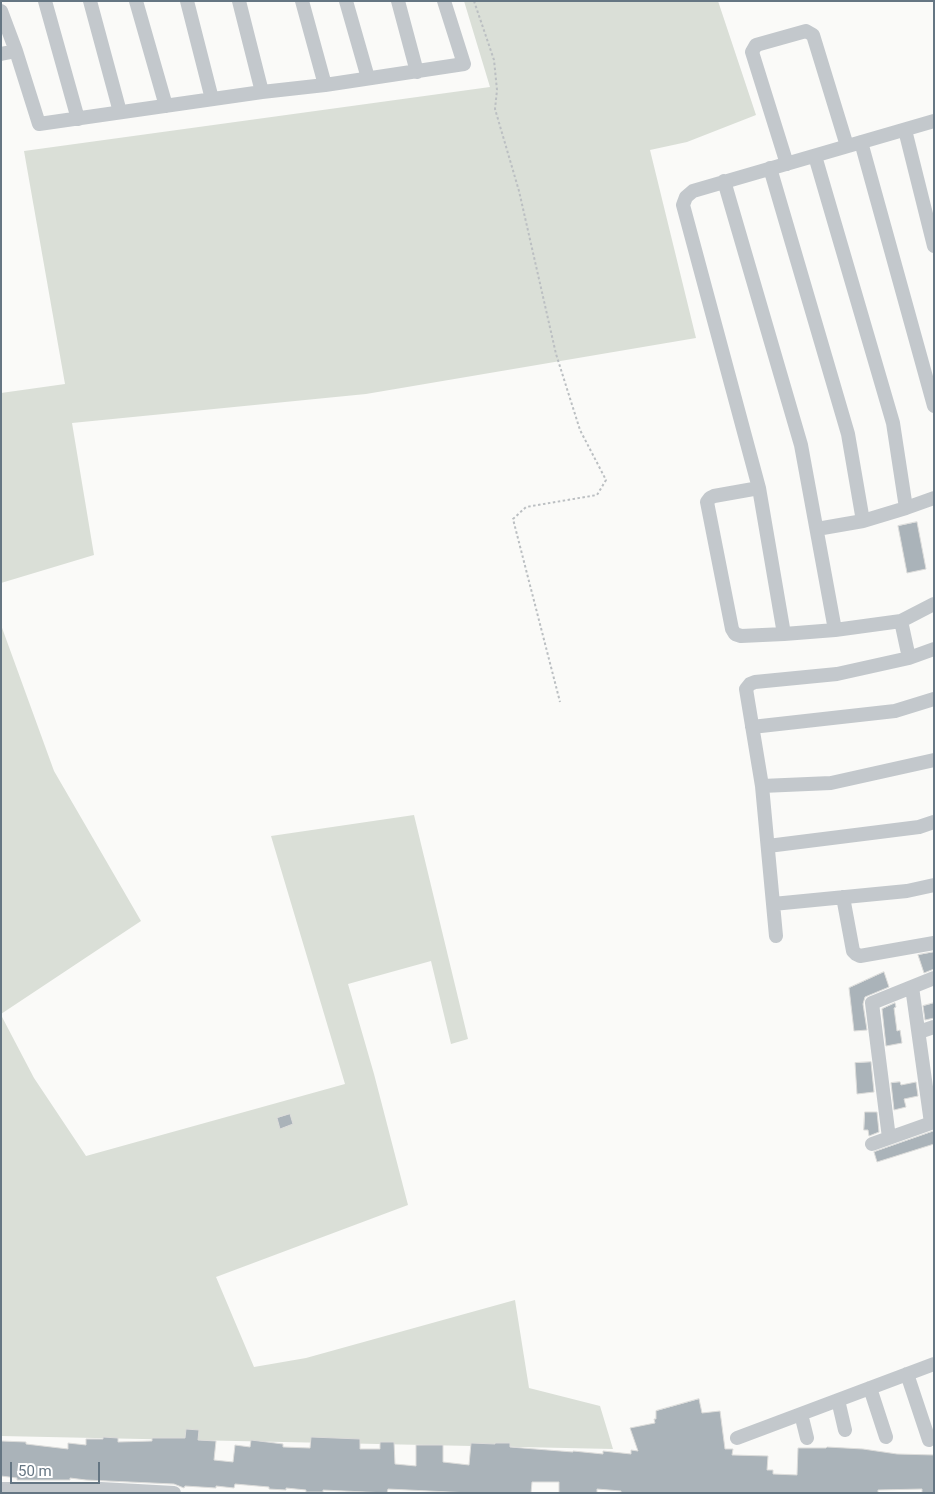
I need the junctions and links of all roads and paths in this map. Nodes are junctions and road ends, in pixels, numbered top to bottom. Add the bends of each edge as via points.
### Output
1 (45, 1) edge
2 (90, 1) edge
3 (136, 1) edge
4 (187, 1) edge
5 (239, 1) edge
6 (302, 1) edge
7 (346, 1) edge
8 (398, 1) edge
9 (444, 1) edge
10 (474, 1) edge
11 (1, 11) edge
12 (16, 51) junction
13 (1, 54) edge
14 (417, 72) junction
15 (368, 78) junction
16 (325, 85) junction
17 (262, 92) junction
18 (212, 99) junction
19 (166, 106) junction
20 (120, 112) junction
21 (78, 119) junction
22 (934, 121) edge
23 (905, 130) junction
24 (861, 142) junction
25 (847, 146) junction
26 (814, 156) junction
27 (787, 164) junction
28 (770, 168) junction
29 (724, 181) junction
30 (934, 246) edge
31 (934, 406) edge
32 (759, 488) junction
33 (934, 498) edge
34 (906, 508) junction
35 (863, 521) junction
36 (816, 530) junction
37 (934, 604) edge
38 (901, 621) junction
39 (835, 630) junction
40 (784, 634) junction
41 (934, 649) edge
42 (909, 658) junction
43 (934, 699) edge
44 (560, 702) dead end
45 (752, 727) junction
46 (934, 760) edge
47 (762, 786) junction
48 (934, 822) edge
49 (768, 846) junction
50 (934, 885) edge
51 (843, 897) junction
52 (773, 904) junction
53 (776, 936) dead end
54 (934, 943) edge
55 (934, 978) edge
56 (912, 987) junction
57 (934, 1027) edge
58 (919, 1032) junction
59 (929, 1073) edge
60 (932, 1123) edge
61 (889, 1138) junction
62 (872, 1144) dead end
63 (934, 1364) edge
64 (907, 1374) junction
65 (870, 1388) junction
66 (838, 1400) junction
67 (801, 1414) junction
68 (845, 1430) dead end
69 (886, 1437) dead end
70 (737, 1438) dead end
71 (807, 1438) dead end
72 (929, 1440) dead end
73 (1, 1489) edge
74 (174, 1493) edge

1 - 21 street
2 - 20 street
3 - 19 street
4 - 18 street
5 - 17 street
6 - 16 street
7 - 15 street
8 - 14 street
9 - 14 street via 464,64
10 - 44 path via 494,60 498,124 519,190 556,354 580,430 606,480 597,495 526,507 513,519
11 - 12 street
12 - 13 street
12 - 21 street via 39,124
14 - 15 street
15 - 16 street
16 - 17 street
17 - 18 street
18 - 19 street
19 - 20 street
20 - 21 street
22 - 23 street
23 - 24 street
23 - 30 street
24 - 25 street
24 - 31 street
25 - 26 street
25 - 27 street via 813,35 806,31 756,45 752,52
26 - 27 street
26 - 34 street via 893,423
27 - 28 street
28 - 29 street
28 - 35 street via 848,434
29 - 32 street via 693,190 683,205
29 - 36 street via 801,445
32 - 40 street
32 - 40 street via 714,496 707,502 732,630 740,636
33 - 34 street
34 - 35 street
35 - 36 street
36 - 39 street
37 - 38 street
38 - 39 street
38 - 42 street
39 - 40 street
41 - 42 street
42 - 45 street via 837,674 750,684 746,689
43 - 45 street via 895,711
45 - 47 street
46 - 47 street via 831,783
47 - 49 street
48 - 49 street via 919,827
49 - 52 street
50 - 51 street
51 - 52 street
51 - 54 street via 856,954 860,956
52 - 53 street
55 - 56 street
56 - 58 street
56 - 61 street via 872,1003
57 - 58 street
58 - 59 street
59 - 60 street
60 - 61 street
61 - 62 street
63 - 64 street
64 - 65 street
64 - 72 street
65 - 66 street
65 - 69 street
66 - 67 street
66 - 68 street
67 - 70 street
67 - 71 street
73 - 74 street

